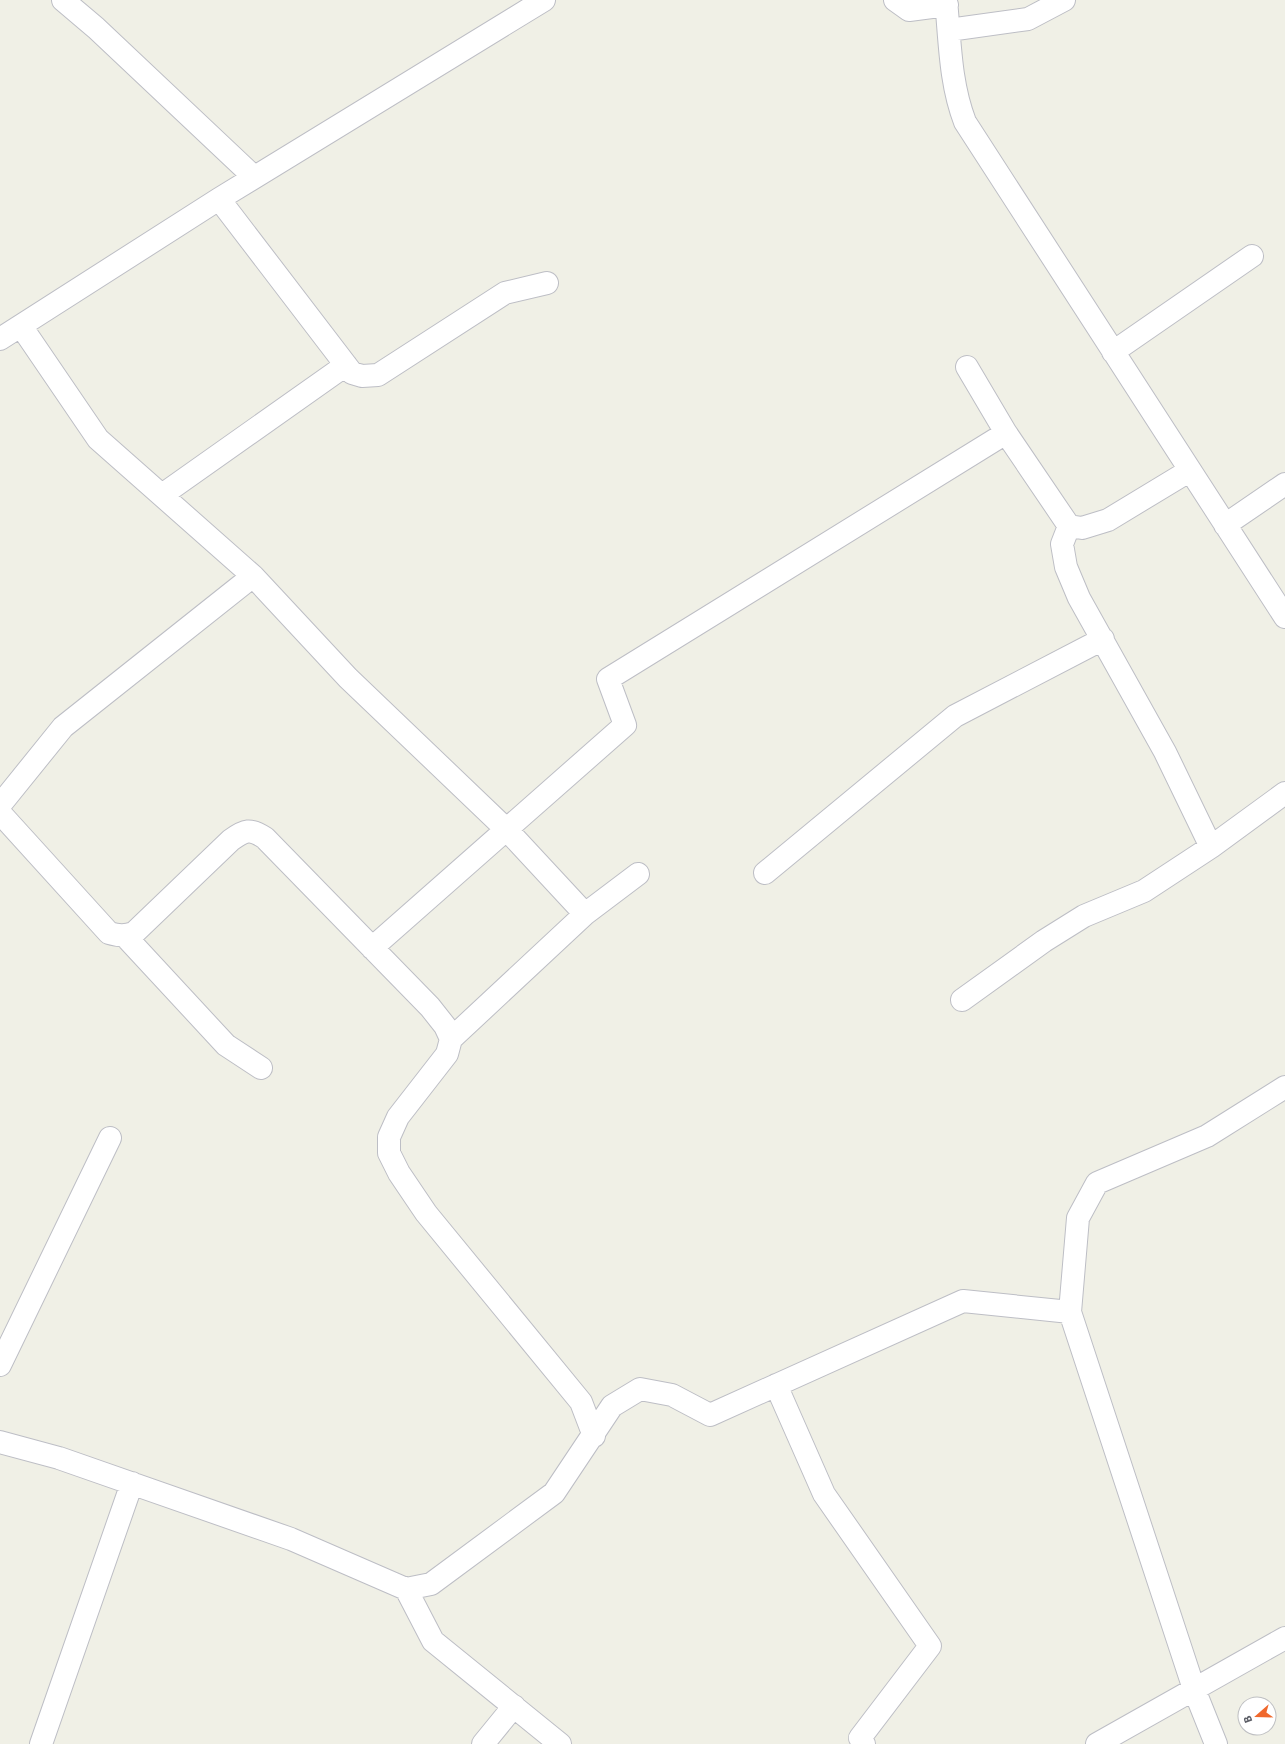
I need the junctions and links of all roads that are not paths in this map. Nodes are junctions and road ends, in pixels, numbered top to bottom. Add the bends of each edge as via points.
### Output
1 (63, 0) edge
2 (544, 0) edge
3 (895, 0) edge
4 (1064, 0) edge
5 (947, 2) edge
6 (949, 30) junction
7 (254, 177) junction
8 (219, 199) junction
9 (1252, 256) dead end
10 (547, 284) dead end
11 (21, 326) junction
12 (0, 339) edge
13 (1112, 352) junction
14 (346, 365) junction
15 (967, 367) dead end
16 (1006, 433) junction
17 (1189, 471) junction
18 (1285, 484) edge
19 (162, 495) junction
20 (1225, 525) junction
21 (1069, 526) junction
22 (253, 576) junction
23 (1285, 617) edge
24 (1103, 639) junction
25 (1285, 793) edge
26 (0, 805) edge
27 (0, 813) edge
28 (507, 830) junction
29 (1211, 847) junction
30 (765, 873) dead end
31 (638, 874) dead end
32 (585, 914) junction
33 (125, 936) junction
34 (372, 948) junction
35 (962, 1000) dead end
36 (451, 1039) junction
37 (261, 1068) dead end
38 (1285, 1087) edge
39 (110, 1138) dead end
40 (1070, 1312) junction
41 (0, 1365) edge
42 (776, 1385) junction
43 (594, 1436) junction
44 (0, 1442) edge
45 (132, 1483) junction
46 (406, 1589) junction
47 (1285, 1638) edge
48 (1194, 1689) junction
49 (514, 1706) junction
50 (41, 1744) edge
51 (483, 1744) edge
52 (560, 1744) edge
53 (864, 1744) edge
54 (1096, 1744) edge
55 (1216, 1744) edge

1 - 7 street
2 - 7 street
3 - 5 street via 909,10
4 - 6 street via 1028,19
5 - 6 street
6 - 13 street via 957,101 965,122
7 - 8 street
8 - 11 street
8 - 14 street
9 - 13 street
10 - 14 street via 505,293 378,375 362,376 352,373
11 - 12 street
11 - 19 street via 98,439
13 - 17 street
14 - 19 street
15 - 16 street
16 - 21 street
16 - 28 street via 608,680 625,725
17 - 20 street
17 - 21 street via 1108,520 1082,528
18 - 20 street
19 - 22 street
20 - 23 street
21 - 24 street via 1062,544 1066,567 1079,598
22 - 26 street via 63,727
22 - 28 street via 348,678
24 - 29 street via 1165,752
24 - 30 street via 955,716
25 - 29 street
27 - 33 street via 109,933
28 - 32 street
28 - 34 street
29 - 35 street via 1144,891 1084,916 1044,941
31 - 32 street
32 - 36 street
33 - 34 street via 134,933 231,840 246,831 256,832 265,838
33 - 37 street via 226,1045
34 - 36 street via 430,1007 445,1026
36 - 43 street via 447,1054 398,1117 389,1137 389,1153 399,1174 426,1213 581,1402
38 - 40 street via 1207,1136 1097,1183 1078,1218
39 - 41 street
40 - 42 street via 963,1301
40 - 48 street
42 - 43 street via 710,1415 672,1395 640,1389 612,1406
42 - 53 street via 824,1494 930,1646 860,1738
43 - 46 street via 554,1493 431,1584
44 - 45 street via 59,1458
45 - 46 street via 291,1539
45 - 50 street
46 - 49 street via 433,1640
47 - 48 street
48 - 54 street
48 - 55 street
49 - 51 street
49 - 52 street

